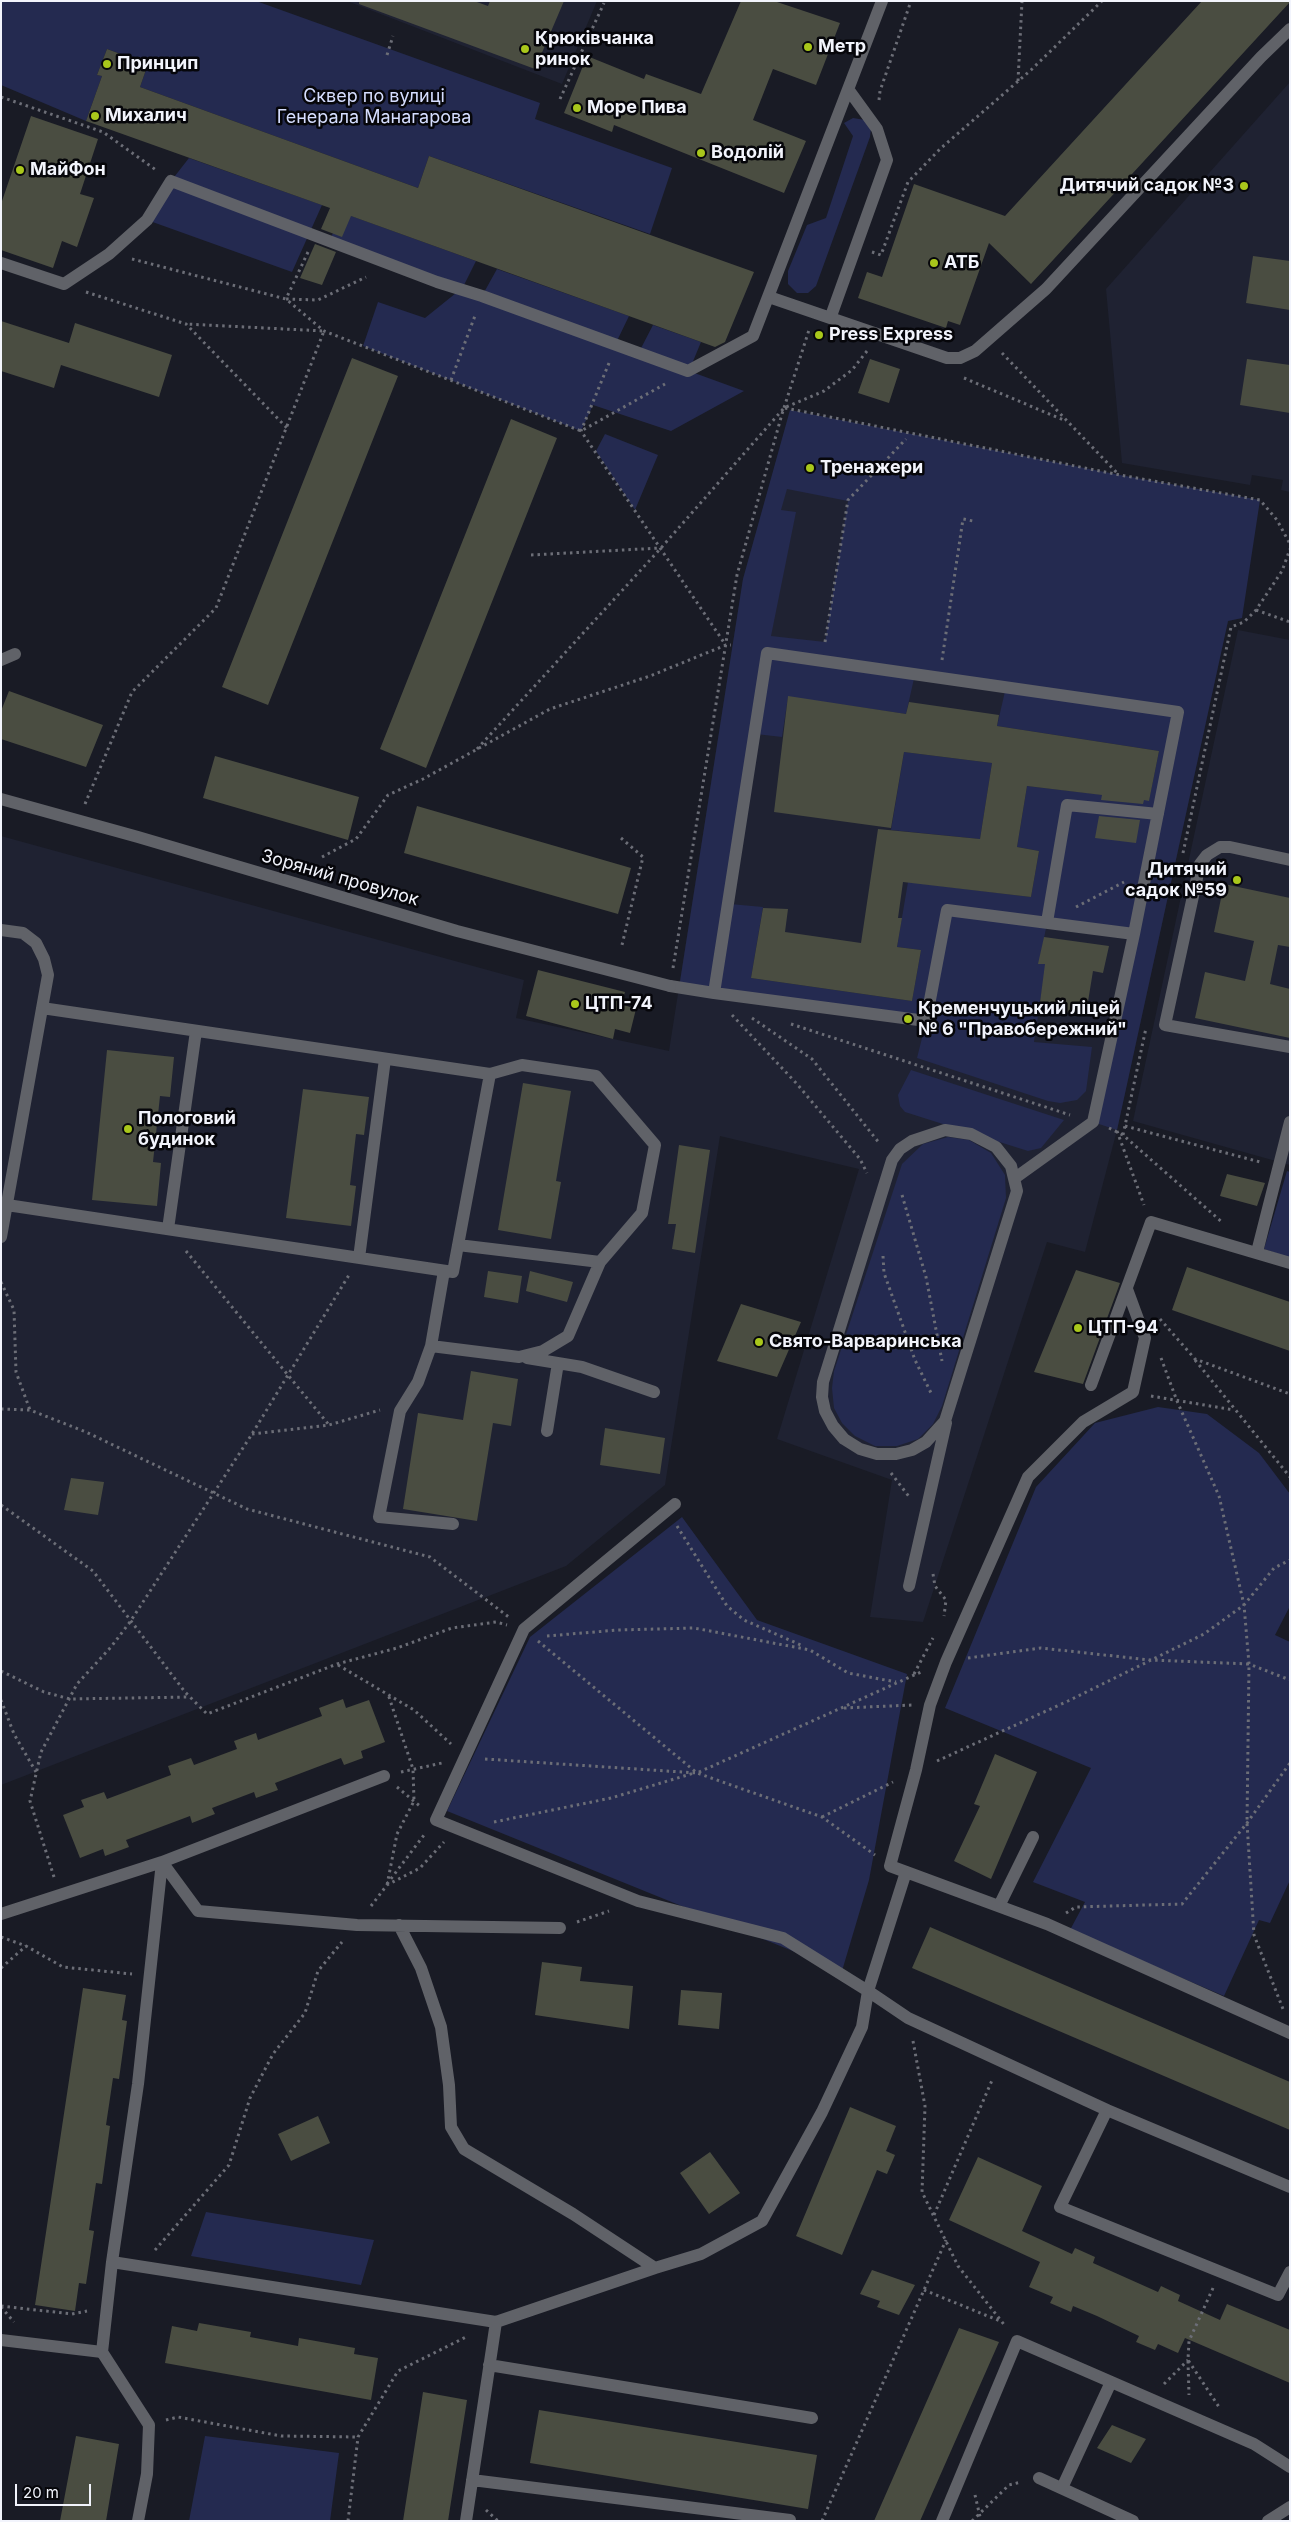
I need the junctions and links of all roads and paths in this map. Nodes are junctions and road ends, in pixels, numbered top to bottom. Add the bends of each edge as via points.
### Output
1 (882, 1) edge
2 (911, 1) edge
3 (1022, 1) edge
4 (1102, 1) edge
5 (604, 4) dead end
6 (1290, 29) edge
7 (393, 36) dead end
8 (387, 55) dead end
9 (1018, 80) junction
10 (848, 89) junction
11 (1, 97) edge
12 (560, 99) dead end
13 (879, 107) dead end
14 (171, 181) junction
15 (315, 235) junction
16 (109, 254) junction
17 (866, 261) dead end
18 (1, 263) edge
19 (389, 264) junction
20 (64, 284) junction
21 (482, 296) junction
22 (769, 297) junction
23 (286, 299) junction
24 (815, 311) junction
25 (831, 316) junction
26 (186, 324) junction
27 (324, 331) junction
28 (989, 339) junction
29 (872, 344) dead end
30 (615, 346) junction
31 (688, 371) junction
32 (956, 374) dead end
33 (451, 380) junction
34 (784, 408) junction
35 (1069, 422) junction
36 (287, 428) junction
37 (581, 431) junction
38 (906, 439) dead end
39 (1120, 475) junction
40 (973, 521) dead end
41 (1290, 544) edge
42 (661, 548) junction
43 (1290, 549) edge
44 (531, 555) dead end
45 (1256, 610) junction
46 (1290, 622) edge
47 (825, 642) dead end
48 (726, 645) junction
49 (731, 645) dead end
50 (14, 654) dead end
51 (1, 660) edge
52 (942, 661) dead end
53 (477, 749) junction
54 (1, 799) edge
55 (1158, 814) junction
56 (78, 820) junction
57 (621, 838) dead end
58 (322, 857) dead end
59 (1290, 860) edge
60 (1181, 862) dead end
61 (1147, 870) junction
62 (1047, 922) junction
63 (1, 930) edge
64 (1134, 934) junction
65 (622, 945) dead end
66 (670, 986) junction
67 (714, 993) junction
68 (42, 1008) junction
69 (1148, 1018) dead end
70 (783, 1021) dead end
71 (196, 1031) junction
72 (1290, 1047) edge
73 (385, 1059) junction
74 (490, 1074) junction
75 (1093, 1122) junction
76 (1290, 1122) edge
77 (1125, 1126) junction
78 (1117, 1130) junction
79 (1123, 1135) junction
80 (1279, 1168) junction
81 (1015, 1178) junction
82 (881, 1197) junction
83 (7, 1205) junction
84 (1151, 1222) junction
85 (1227, 1226) dead end
86 (168, 1229) junction
87 (1, 1237) edge
88 (458, 1245) junction
89 (1257, 1252) junction
90 (883, 1254) dead end
91 (359, 1258) junction
92 (600, 1262) junction
93 (1290, 1263) edge
94 (444, 1271) junction
95 (1, 1282) edge
96 (1126, 1289) junction
97 (1156, 1316) dead end
98 (431, 1346) junction
99 (1160, 1356) dead end
100 (519, 1357) junction
101 (1195, 1359) junction
102 (558, 1363) junction
103 (288, 1375) junction
104 (1091, 1385) dead end
105 (654, 1392) dead end
106 (1133, 1392) junction
107 (1290, 1394) edge
108 (406, 1400) junction
109 (1177, 1401) junction
110 (1, 1409) edge
111 (30, 1410) junction
112 (1234, 1410) junction
113 (947, 1416) junction
114 (329, 1425) junction
115 (547, 1431) dead end
116 (252, 1434) junction
117 (1290, 1477) edge
118 (213, 1493) junction
119 (1, 1505) edge
120 (671, 1508) joint
121 (453, 1524) dead end
122 (1290, 1560) edge
123 (909, 1586) dead end
124 (1244, 1606) junction
125 (130, 1622) junction
126 (524, 1629) junction
127 (810, 1650) junction
128 (1150, 1660) junction
129 (946, 1662) junction
130 (337, 1664) junction
131 (1249, 1664) junction
132 (1, 1671) edge
133 (1290, 1680) edge
134 (897, 1682) junction
135 (388, 1694) junction
136 (190, 1697) junction
137 (70, 1699) junction
138 (1, 1700) edge
139 (930, 1705) junction
140 (840, 1708) junction
141 (466, 1758) junction
142 (1290, 1763) edge
143 (413, 1769) junction
144 (916, 1770) junction
145 (36, 1772) junction
146 (697, 1773) junction
147 (384, 1776) junction
148 (414, 1801) junction
149 (822, 1817) junction
150 (436, 1820) junction
151 (1247, 1823) junction
152 (456, 1829) junction
153 (1034, 1837) dead end
154 (162, 1862) junction
155 (890, 1866) junction
156 (906, 1872) junction
157 (387, 1885) junction
158 (60, 1894) junction
159 (638, 1901) junction
160 (999, 1906) junction
161 (1, 1914) edge
162 (1047, 1924) junction
163 (357, 1925) junction
164 (400, 1925) junction
165 (560, 1928) joint
166 (1, 1937) edge
167 (26, 1946) junction
168 (1, 1968) edge
169 (150, 1976) junction
170 (868, 1992) junction
171 (1286, 2016) dead end
172 (908, 2018) junction
173 (1290, 2033) edge
174 (1000, 2061) junction
175 (1107, 2110) junction
176 (1290, 2187) edge
177 (934, 2215) junction
178 (946, 2240) junction
179 (112, 2262) junction
180 (140, 2268) junction
181 (655, 2268) junction
182 (1221, 2272) junction
183 (1290, 2272) edge
184 (924, 2290) junction
185 (1, 2306) edge
186 (107, 2306) junction
187 (1001, 2321) junction
188 (496, 2322) junction
189 (1, 2340) edge
190 (1017, 2341) junction
191 (102, 2352) junction
192 (1188, 2360) junction
193 (489, 2365) junction
194 (1111, 2382) junction
195 (1150, 2399) junction
196 (1189, 2416) junction
197 (812, 2418) dead end
198 (148, 2425) junction
199 (358, 2436) junction
200 (1239, 2437) junction
201 (1290, 2467) edge
202 (1038, 2478) joint
203 (472, 2480) junction
204 (1062, 2488) junction
205 (1290, 2507) edge
206 (790, 2520) edge
207 (138, 2521) edge
208 (348, 2521) edge
209 (466, 2521) edge
210 (822, 2521) edge
211 (942, 2521) edge
212 (972, 2521) edge
213 (1134, 2521) edge
214 (1268, 2521) edge

1 - 10 street
2 - 13 path via 880,91
3 - 9 path
4 - 9 path
5 - 12 path
6 - 28 street via 1046,289
7 - 8 path
9 - 17 path via 908,182 881,255 870,251
10 - 22 street
10 - 25 street via 877,129 887,160
11 - 14 path via 103,132
14 - 15 street
14 - 16 street via 147,220
15 - 19 street
15 - 23 path
16 - 20 street
16 - 23 path
18 - 20 street
19 - 21 street
19 - 23 path via 318,300
20 - 26 path
21 - 30 street
21 - 33 path
22 - 24 street
22 - 31 street via 753,336
23 - 27 path
24 - 25 street
24 - 34 path
25 - 28 street via 947,358 960,358
26 - 27 path
26 - 36 path
27 - 33 path
27 - 36 path
28 - 35 path
29 - 34 path via 852,370 831,386
30 - 31 street
30 - 37 path
31 - 37 path
32 - 35 path
33 - 37 path
34 - 39 path
34 - 42 path
34 - 48 path via 737,575
35 - 39 path
36 - 56 path via 216,608 132,692
37 - 42 path
38 - 47 path via 848,500
39 - 41 path via 1260,500 1277,520
40 - 52 path via 963,519
42 - 44 path
42 - 48 path
42 - 53 path
43 - 45 path via 1282,571
45 - 46 path
45 - 60 path via 1244,622 1232,627
48 - 49 path
48 - 53 path via 650,676 550,709
48 - 66 path
50 - 51 street
53 - 58 path via 388,795 356,839
54 - 56 street, Зоряний провулок
55 - 61 street
55 - 62 street via 1066,805
55 - 67 street via 1178,712 768,653
56 - 66 street, Зоряний провулок via 457,931
57 - 65 path via 643,857
59 - 72 street via 1230,847 1220,847 1206,855 1200,864 1165,1025
61 - 62 path
61 - 64 street
62 - 64 street
62 - 67 street, Зоряний провулок via 947,910 926,1021
63 - 68 street via 23,933 36,943 48,975
64 - 75 street
66 - 67 street, Зоряний провулок
67 - 82 path via 798,1084 860,1159
68 - 71 street
68 - 83 street
69 - 77 path
70 - 75 path
71 - 73 street
71 - 86 street
73 - 74 street
73 - 91 street
74 - 88 street
74 - 92 street via 522,1065 596,1076 655,1145 642,1213
75 - 78 path
75 - 81 street
76 - 80 street
77 - 79 path
77 - 80 path
78 - 79 path
78 - 84 path
79 - 85 path
80 - 89 street
81 - 82 street via 1011,1166 996,1147 971,1134 945,1130 912,1141 900,1149 892,1160
81 - 113 street via 1016,1191
82 - 113 street via 823,1382 825,1411 844,1439 877,1454 912,1450 926,1442
83 - 86 street
83 - 87 street
84 - 89 street
84 - 96 street
86 - 91 street
86 - 103 path
88 - 92 street
88 - 94 street via 452,1272
89 - 93 street
90 - 113 path via 884,1274 915,1360
91 - 94 street
91 - 103 path
92 - 100 street via 568,1336 543,1351
94 - 98 street
95 - 111 path via 14,1310 16,1372
96 - 104 street
96 - 106 street via 1145,1338
97 - 101 path
98 - 100 street
98 - 108 street via 418,1382
99 - 109 path
100 - 102 street
101 - 107 path
101 - 112 path
102 - 105 street via 582,1367
102 - 115 street
103 - 114 path
103 - 116 path
106 - 109 path
106 - 129 street via 1083,1422 1028,1477
108 - 114 path via 366,1416
108 - 121 street via 400,1410 379,1517
109 - 112 path
109 - 124 path via 1219,1496
110 - 111 path
111 - 118 path via 86,1432
112 - 117 path
113 - 123 street
114 - 116 path
116 - 118 path
118 - 125 path
118 - 126 path via 247,1509 430,1557
119 - 125 path via 93,1572
120 - 126 street
120 - 127 path via 727,1606 744,1620
122 - 124 path via 1274,1568
124 - 128 path via 1204,1634
124 - 131 path
125 - 136 path
125 - 137 path via 77,1684
126 - 130 path via 496,1622 452,1628 397,1648
126 - 141 street
127 - 134 path via 848,1673
127 - 146 path via 694,1628 534,1637
128 - 129 path via 1041,1648
128 - 131 path
128 - 144 path via 1068,1702
129 - 134 path
129 - 139 street
130 - 135 path
130 - 136 path via 207,1714
131 - 133 path
131 - 151 path
132 - 137 path via 44,1692
134 - 140 path
135 - 141 path via 414,1710
135 - 143 path
136 - 137 path
137 - 145 path via 41,1752
138 - 145 path via 14,1734
139 - 140 path
139 - 144 street
140 - 146 path
141 - 143 path
141 - 146 path
141 - 150 street
142 - 151 path
143 - 147 path
143 - 148 path
144 - 149 path
144 - 155 street
145 - 158 path via 30,1801
146 - 149 path
146 - 152 path via 611,1798
147 - 148 path
147 - 154 street
148 - 150 path
148 - 157 path via 397,1834
149 - 155 path
150 - 152 street
150 - 157 path
151 - 162 path via 1182,1904 1076,1907
151 - 171 path via 1254,1935
152 - 157 path via 420,1868
152 - 159 street
153 - 160 street
154 - 158 street
154 - 163 street via 198,1911
154 - 169 street
155 - 156 street
156 - 160 street
156 - 170 street
157 - 163 path
158 - 161 street
159 - 165 path
159 - 170 street via 783,1938
160 - 162 street
162 - 173 street
163 - 164 street
163 - 180 path via 318,1971 305,2012 273,2054 250,2098 229,2165
164 - 165 street
164 - 181 street via 422,1968 441,2028 452,2126 464,2149
166 - 167 path
167 - 168 path
167 - 169 path via 63,1967
169 - 179 street
170 - 172 street
170 - 181 street via 862,2027 822,2112 762,2222 700,2254
172 - 174 street
172 - 177 path via 925,2106 922,2192
174 - 175 street
174 - 177 path
175 - 176 street
175 - 182 street via 1060,2207
177 - 178 path
178 - 184 path
178 - 187 path via 958,2266
179 - 180 street
179 - 186 street
180 - 188 street
181 - 188 street
182 - 183 street via 1278,2295
182 - 192 path via 1189,2341
184 - 187 path
184 - 210 path
185 - 186 path via 72,2314
186 - 191 street
187 - 190 path
188 - 193 street
188 - 199 path via 398,2371
189 - 191 street
190 - 194 street
190 - 211 street
191 - 198 street
192 - 195 path
192 - 196 path
192 - 200 path
193 - 197 street
193 - 203 street
194 - 195 street
194 - 204 street
195 - 196 street
196 - 200 street
198 - 199 path via 178,2416 281,2436
198 - 207 street via 147,2474
199 - 208 path
200 - 201 street
202 - 204 street
202 - 212 path via 1009,2486
203 - 206 street
203 - 209 street
204 - 213 street
205 - 214 street

